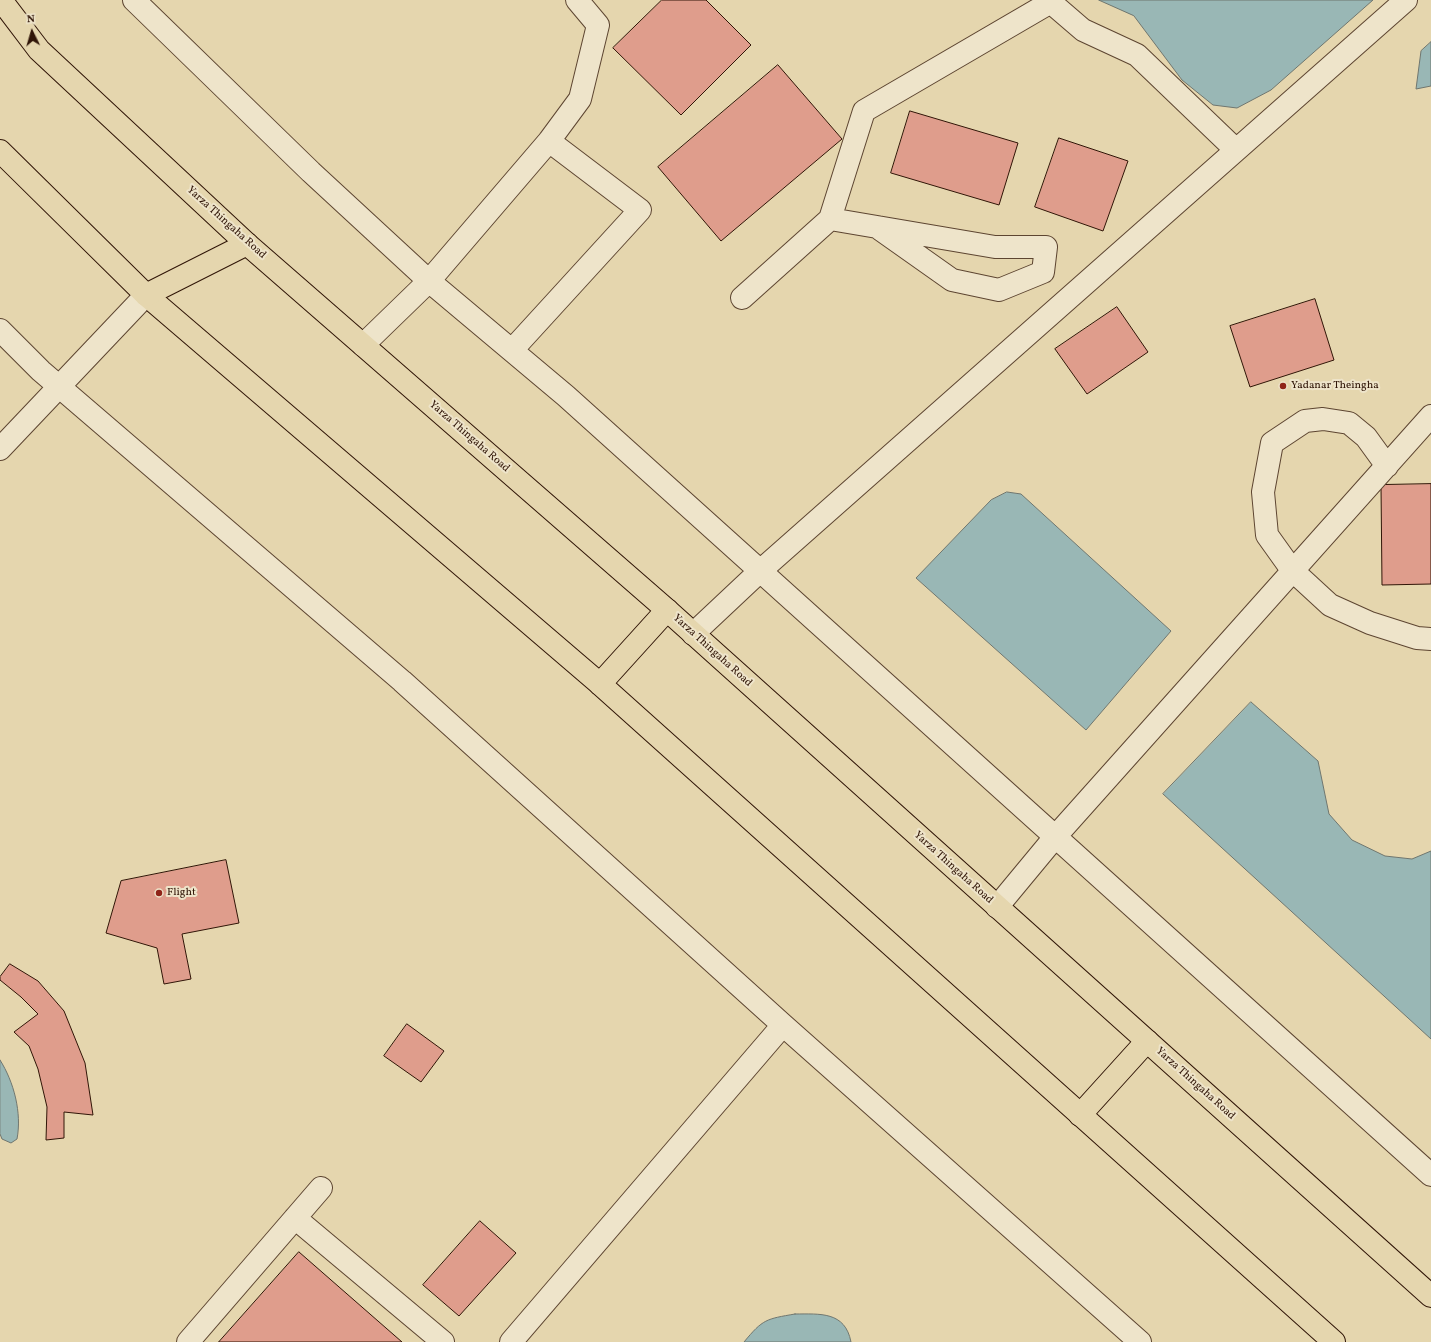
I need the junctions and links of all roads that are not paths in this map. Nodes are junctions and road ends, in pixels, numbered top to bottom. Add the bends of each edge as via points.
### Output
1 (0, 0) edge
2 (134, 0) edge
3 (577, 0) edge
4 (1406, 0) edge
5 (1049, 1) edge
6 (549, 141) junction
7 (1236, 150) junction
8 (0, 152) edge
9 (830, 219) junction
10 (877, 227) junction
11 (247, 244) junction
12 (429, 281) junction
13 (146, 295) junction
14 (742, 298) dead end
15 (0, 330) edge
16 (363, 345) junction
17 (513, 349) junction
18 (58, 386) junction
19 (1431, 416) edge
20 (0, 449) edge
21 (1387, 466) junction
22 (1292, 570) junction
23 (760, 572) junction
24 (667, 610) junction
25 (693, 634) junction
26 (1431, 639) edge
27 (600, 684) junction
28 (1055, 837) junction
29 (998, 907) junction
30 (782, 1025) junction
31 (1147, 1041) junction
32 (1080, 1115) junction
33 (1431, 1175) edge
34 (321, 1188) dead end
35 (295, 1218) junction
36 (1431, 1296) edge
37 (188, 1342) edge
38 (443, 1342) edge
39 (511, 1342) edge
40 (1140, 1342) edge
41 (1334, 1342) edge

1 - 11 main road, Yarza Thingaha Road via 39,50
2 - 12 street via 311,172
3 - 6 street via 598,25 580,100
4 - 7 street
5 - 7 street via 1083,30 1138,55
5 - 9 street via 864,111
6 - 12 street
6 - 17 street via 640,210
7 - 23 street
8 - 13 main road
9 - 10 street
9 - 14 street
10 - 10 street via 995,247 1046,248 1044,272 999,290 952,280
11 - 13 main road
11 - 16 main road, Yarza Thingaha Road
12 - 16 street
12 - 17 street
13 - 18 street
13 - 27 main road
15 - 18 street
16 - 24 main road, Yarza Thingaha Road
17 - 23 street
18 - 20 street
18 - 30 street via 402,681
19 - 21 street
21 - 22 street
21 - 22 street via 1366,437 1349,423 1323,419 1305,421 1272,443 1263,492 1266,535
22 - 26 street via 1330,605 1370,623 1417,638
22 - 28 street
23 - 25 street
23 - 28 street
24 - 25 main road, Yarza Thingaha Road
24 - 27 main road
25 - 29 main road, Yarza Thingaha Road
27 - 32 main road
28 - 29 street
28 - 33 street
29 - 31 main road, Yarza Thingaha Road
30 - 39 street
30 - 40 street
31 - 32 main road
31 - 36 main road, Yarza Thingaha Road
32 - 41 main road
34 - 35 street
35 - 37 street
35 - 38 street

